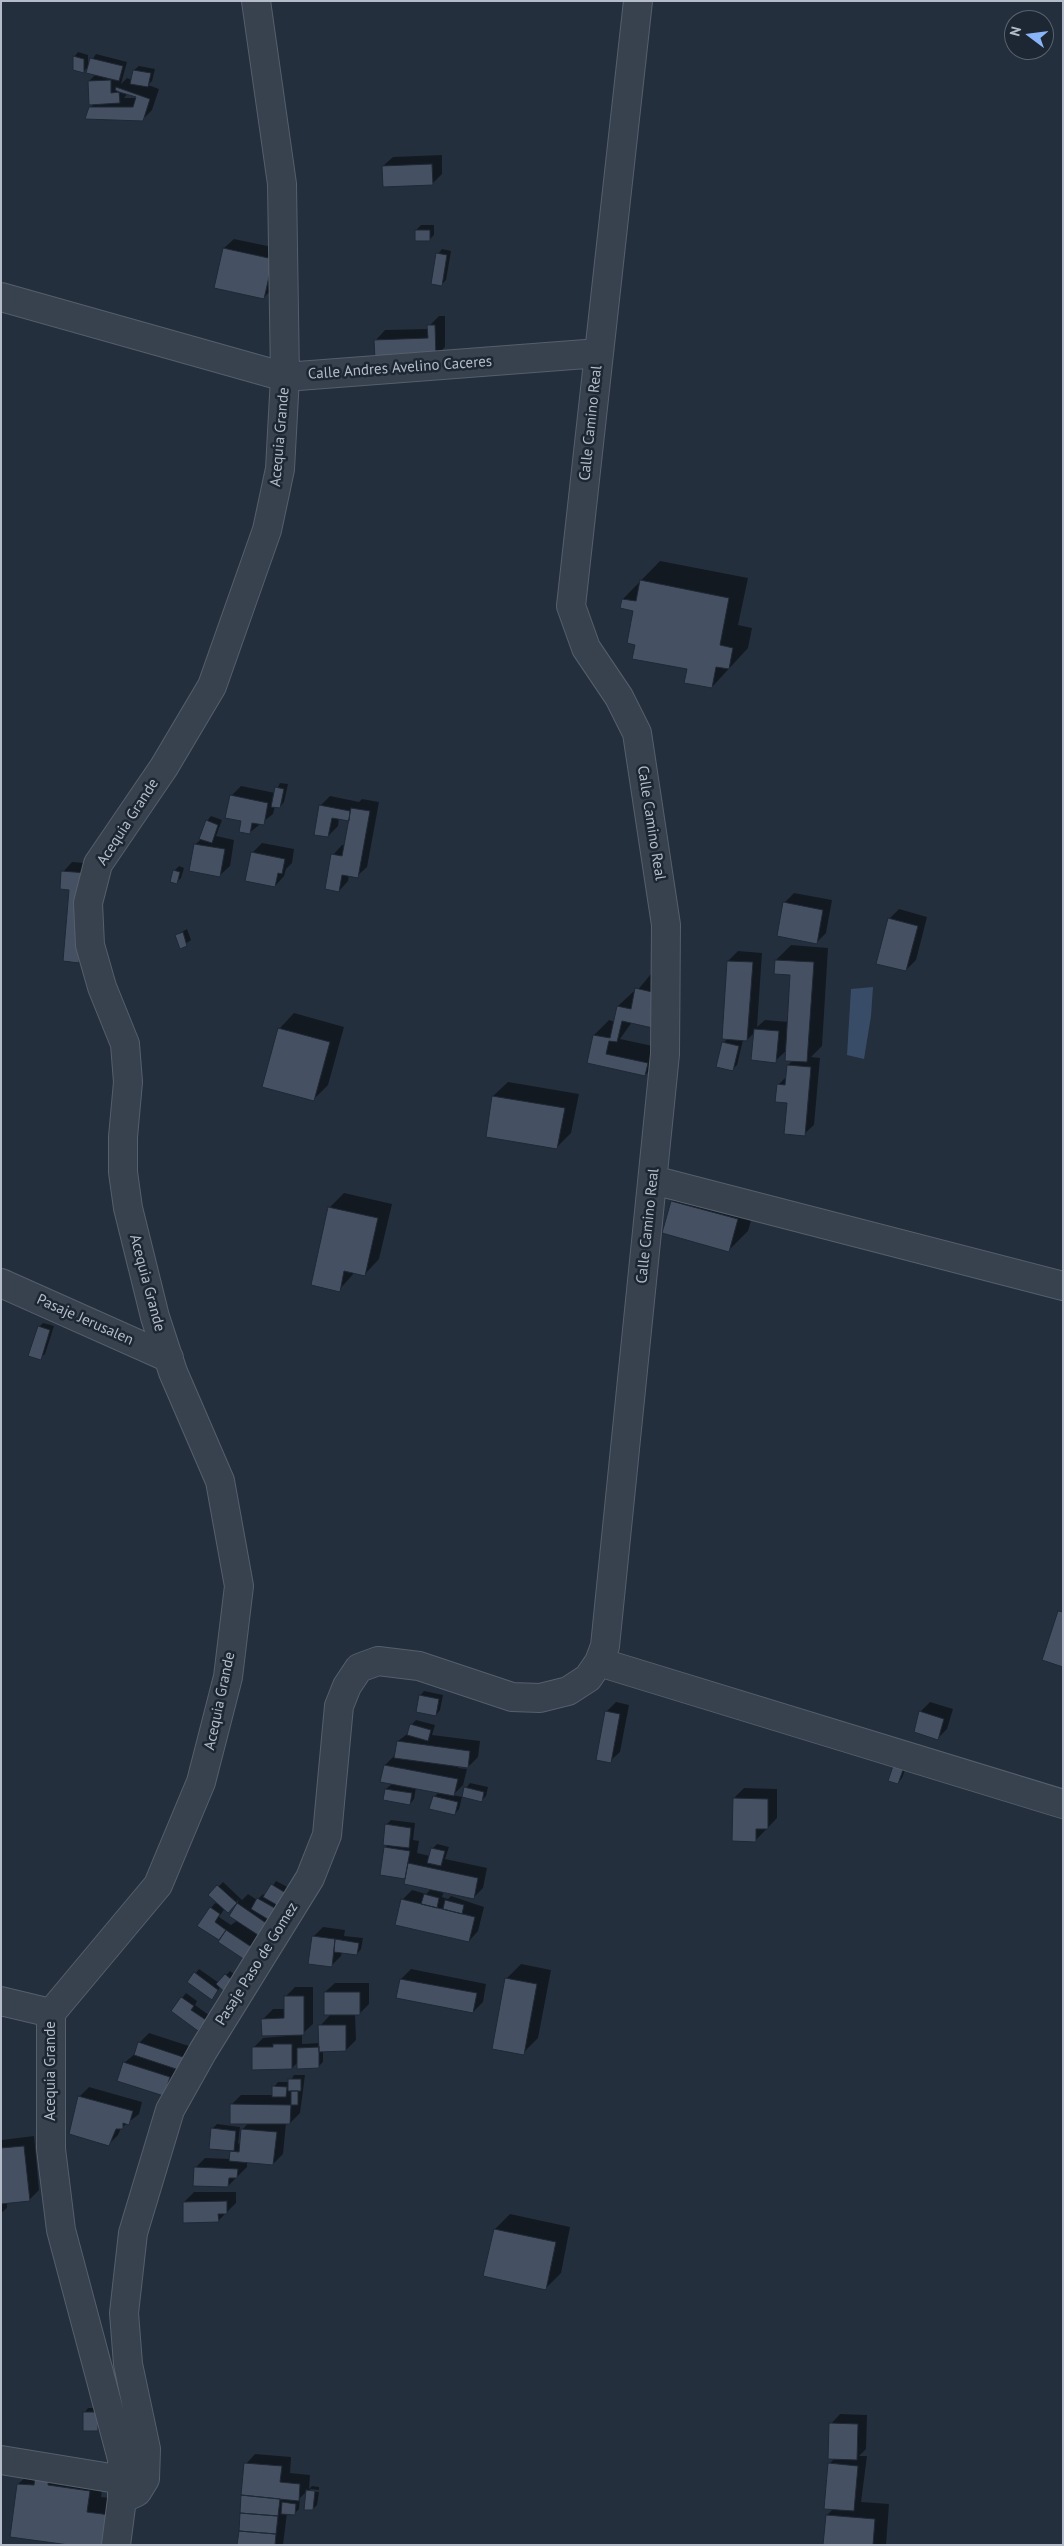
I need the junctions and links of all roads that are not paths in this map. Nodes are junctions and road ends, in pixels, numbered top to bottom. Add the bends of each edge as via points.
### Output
1 (256, 1) edge
2 (638, 1) edge
3 (1, 297) edge
4 (599, 353) junction
5 (285, 377) junction
6 (653, 1180) junction
7 (1, 1282) edge
8 (1063, 1286) edge
9 (168, 1358) junction
10 (599, 1662) junction
11 (1063, 1804) edge
12 (1, 2001) edge
13 (51, 2013) junction
14 (1, 2460) edge
15 (122, 2490) junction
16 (116, 2545) edge

1 - 5 street, Acequia Grande via 282,184
2 - 4 street, Calle Camino Real
3 - 5 street, Calle Andres Avelino Caceres
4 - 5 street, Calle Andres Avelino Caceres
4 - 6 street, Calle Camino Real via 571,606 586,648 620,696 637,733 666,925 665,1054
5 - 9 street, Acequia Grande via 280,469 267,530 212,686 164,767 98,864 88,903 90,945 124,1044 128,1082 123,1172 128,1208
6 - 8 street
6 - 10 street, Calle Camino Real via 606,1636
7 - 9 street, Pasaje Jerusalen
9 - 13 street, Acequia Grande via 220,1481 239,1586 228,1676 201,1782 158,1885
10 - 11 street
10 - 15 street, Pasaje Paso de Gomez via 588,1678 568,1691 540,1698 512,1697 419,1666 378,1661 359,1668 347,1686 339,1706 327,1834 310,1878 203,2050 170,2110 133,2233 124,2313 128,2364 146,2449 145,2479 137,2492
12 - 13 street
13 - 15 street, Acequia Grande via 51,2149 61,2230 122,2459
14 - 15 street
15 - 16 street, Acequia Grande

